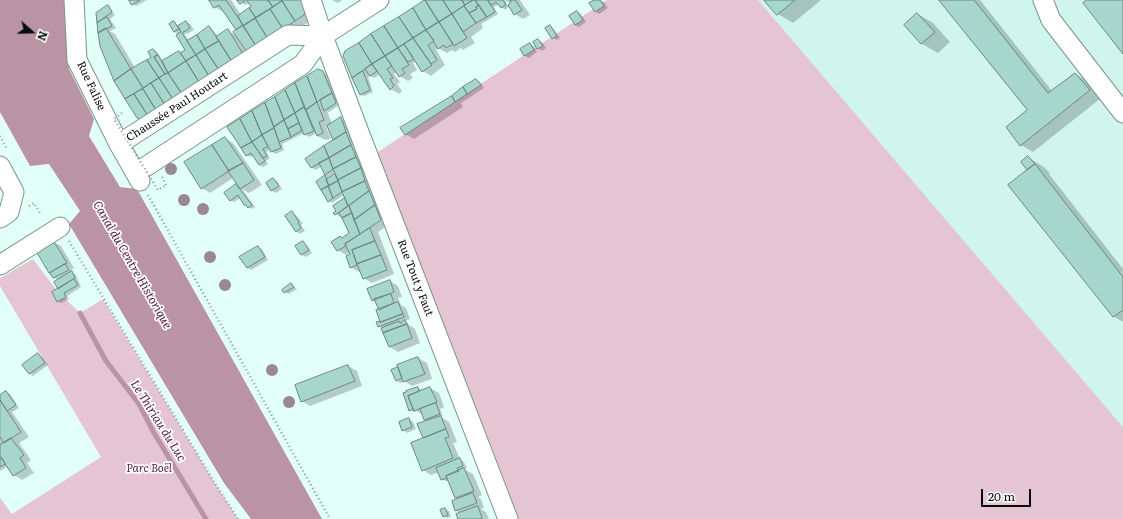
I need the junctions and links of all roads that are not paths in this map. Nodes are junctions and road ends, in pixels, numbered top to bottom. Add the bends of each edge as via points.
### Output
1 (74, 0) edge
2 (311, 0) edge
3 (379, 0) edge
4 (1043, 0) edge
5 (323, 36) junction
6 (1123, 113) edge
7 (119, 144) junction
8 (0, 166) edge
9 (0, 218) edge
10 (60, 227) road end
11 (0, 265) edge
12 (508, 519) edge

1 - 7 street, Rue Falise via 78,60
2 - 5 street
3 - 5 street
4 - 6 street via 1051,20
5 - 7 street, Chaussée Paul Houtart via 288,35
5 - 7 street, Chaussée Paul Houtart via 302,64 138,177
5 - 12 street, Rue Tout y Faut
8 - 9 street via 14,192 8,212
10 - 11 street

